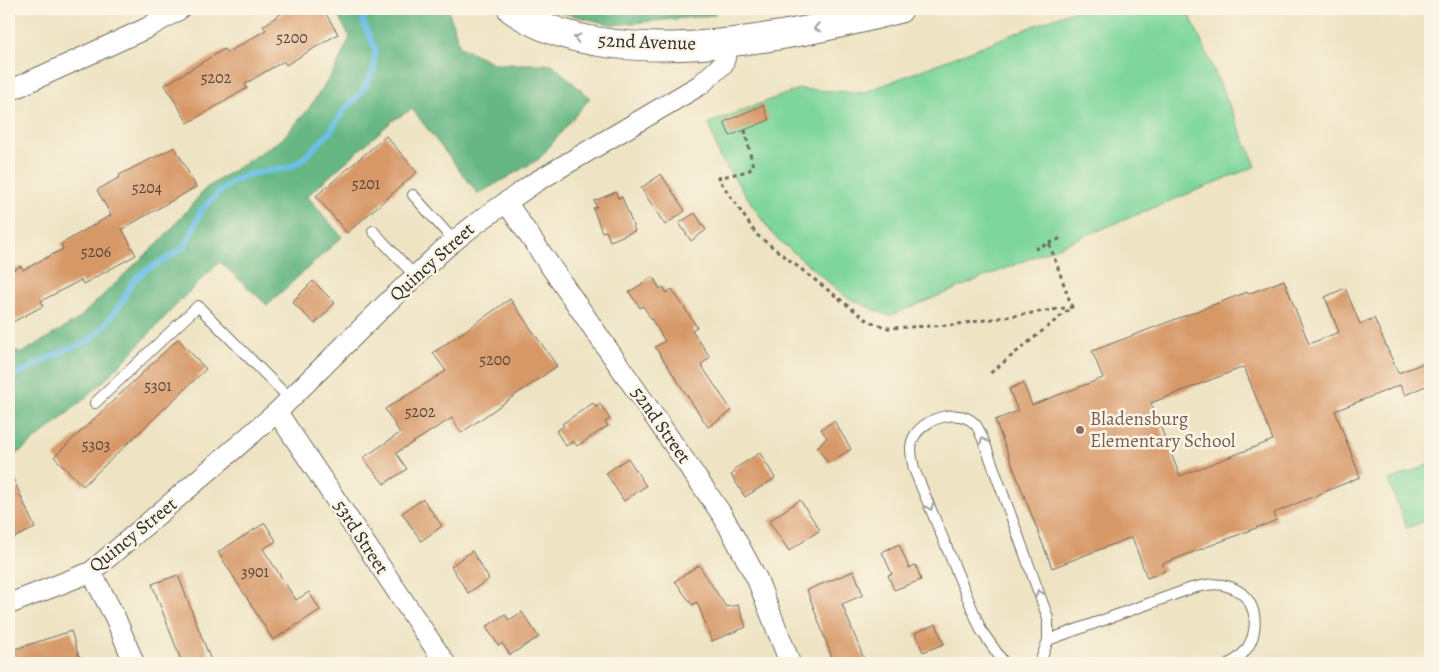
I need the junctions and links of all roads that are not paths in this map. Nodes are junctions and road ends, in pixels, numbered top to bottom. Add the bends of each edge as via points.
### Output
1 (180, 9) edge
2 (512, 9) edge
3 (899, 9) edge
4 (730, 42) junction
5 (9, 91) edge
6 (413, 195) dead end
7 (506, 202) junction
8 (374, 231) dead end
9 (454, 241) junction
10 (415, 276) junction
11 (95, 403) dead end
12 (283, 405) junction
13 (91, 572) junction
14 (9, 604) edge
15 (1048, 640) junction
16 (134, 663) edge
17 (444, 663) edge
18 (790, 663) edge
19 (1004, 663) edge
20 (1040, 663) edge
21 (1230, 663) edge

1 - 5 street via 147,28
4 -> 2 street, 52nd Avenue via 647,46 596,42 554,31
3 -> 4 street via 820,27
4 - 7 street, Quincy Street via 723,64 700,85
6 - 9 lane
7 - 9 street, Quincy Street
7 - 18 street, 52nd Street via 723,516 756,579
8 - 10 lane
9 - 10 street, Quincy Street
10 - 12 street, Quincy Street
11 - 12 lane via 198,306
12 - 13 street, Quincy Street
12 - 17 street, 53rd Street
13 - 14 street, Quincy Street
13 - 16 street
15 -> 19 lane via 1048,618 976,425 962,416 947,415 928,423 915,436 910,450 914,469 981,630
15 - 20 lane
15 - 21 lane via 1192,588 1213,584 1240,592 1254,614 1255,629 1248,648

